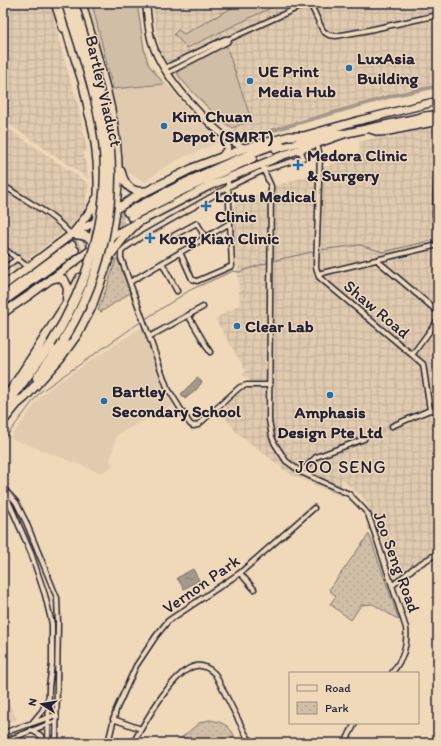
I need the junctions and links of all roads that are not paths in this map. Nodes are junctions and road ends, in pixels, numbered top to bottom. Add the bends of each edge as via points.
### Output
1 (55, 3) edge
2 (60, 3) edge
3 (66, 3) edge
4 (74, 3) edge
5 (82, 3) edge
6 (146, 3) edge
7 (309, 3) edge
8 (438, 15) edge
9 (167, 70) junction
10 (438, 101) edge
11 (438, 114) edge
12 (90, 115) junction
13 (422, 117) joint
14 (438, 121) edge
15 (369, 129) junction
16 (347, 134) junction
17 (304, 136) junction
18 (228, 138) junction
19 (317, 144) junction
20 (438, 146) edge
21 (245, 148) junction
22 (222, 156) junction
23 (117, 157) junction
24 (263, 167) junction
25 (227, 178) junction
26 (3, 185) edge
27 (154, 187) junction
28 (228, 188) junction
29 (98, 191) junction
30 (116, 209) junction
31 (95, 222) junction
32 (138, 223) junction
33 (230, 223) junction
34 (438, 232) edge
35 (69, 236) junction
36 (111, 236) junction
37 (173, 236) dead end
38 (206, 239) junction
39 (95, 242) junction
40 (438, 245) edge
41 (3, 248) edge
42 (180, 252) junction
43 (86, 254) junction
44 (18, 258) junction
45 (379, 259) junction
46 (162, 263) junction
47 (28, 266) junction
48 (3, 269) edge
49 (104, 269) junction
50 (82, 274) junction
51 (318, 274) junction
52 (51, 279) junction
53 (100, 282) junction
54 (130, 282) junction
55 (3, 286) edge
56 (177, 291) dead end
57 (3, 296) edge
58 (3, 302) edge
59 (64, 307) junction
60 (203, 307) dead end
61 (438, 312) edge
62 (3, 313) edge
63 (188, 315) junction
64 (438, 320) edge
65 (149, 337) junction
66 (210, 352) dead end
67 (412, 355) junction
68 (270, 385) junction
69 (18, 403) junction
70 (3, 404) edge
71 (3, 410) edge
72 (430, 410) junction
73 (438, 411) edge
74 (3, 421) edge
75 (392, 426) tunnel mouth
76 (364, 439) tunnel mouth
77 (301, 472) junction
78 (3, 489) edge
79 (314, 508) dead end
80 (438, 554) edge
81 (240, 573) junction
82 (393, 585) junction
83 (254, 589) dead end
84 (58, 623) junction
85 (52, 624) junction
86 (393, 672) edge
87 (49, 696) junction
88 (56, 715) junction
89 (49, 717) junction
90 (113, 719) junction
91 (56, 721) junction
92 (31, 724) junction
93 (49, 724) junction
94 (354, 724) edge
95 (141, 729) junction
96 (31, 730) junction
97 (3, 734) edge
98 (3, 742) edge
99 (48, 743) edge
100 (56, 743) edge
101 (108, 743) edge
102 (133, 743) edge
103 (254, 743) edge
104 (345, 743) edge

1 - 12 main road
2 - 12 highway
3 - 71 highway, Bartley Viaduct, bridge via 96,106 103,141 102,209 90,260 75,301 51,344
4 - 69 highway, Bartley Viaduct, bridge via 106,120 111,189 108,217 98,265 86,297 64,339
5 - 23 main road via 110,106
6 - 9 main road via 152,44
7 - 8 street via 323,31 336,36
7 - 9 street
9 - 18 main road via 187,99
10 - 17 main road
11 - 13 highway
12 - 29 main road
13 - 15 main road
14 - 15 main road via 389,131
15 - 16 main road
16 - 17 main road via 329,134 263,153 129,215 206,172 238,158
16 - 19 main road
17 - 21 main road via 290,136
18 - 21 main road
18 - 22 main road via 227,149
19 - 24 main road
19 - 51 street via 320,156 316,267
20 - 34 street via 435,215
21 - 22 main road
22 - 27 main road via 194,166
23 - 27 main road via 128,187 137,191
23 - 30 main road
24 - 25 main road
24 - 28 street
24 - 68 street, Joo Seng Road via 271,186
25 - 28 street
25 - 32 main road
26 - 35 street via 48,215 66,229
27 - 30 main road
28 - 33 street
28 - 54 street via 126,247 121,252 121,258
29 - 31 main road
29 - 35 main road via 95,203
30 - 31 main road
30 - 36 main road
31 - 35 main road
31 - 39 main road
32 - 36 main road
32 - 49 highway via 118,244
33 - 38 street
33 - 42 street via 233,264 231,268 197,281 192,279
35 - 39 highway via 81,234
35 - 43 main road via 86,238
35 - 47 main road
36 - 39 main road
36 - 49 highway
37 - 38 street via 197,223
38 - 42 street
39 - 43 main road
39 - 49 highway via 102,256
40 - 45 street
41 - 44 street
42 - 46 street
43 - 50 highway
43 - 52 main road
44 - 47 street
44 - 48 street
45 - 51 street
45 - 61 street via 379,262
46 - 54 street
46 - 56 street
47 - 55 main road
49 - 53 highway
50 - 53 highway via 90,267 99,270
50 - 59 highway
51 - 67 street, Shaw Road
52 - 59 highway via 61,278 67,284 68,293
52 - 62 main road
53 - 69 highway via 91,308 78,333 60,358
54 - 65 street
57 - 58 main road via 74,248
59 - 70 highway
60 - 63 street
63 - 65 street
63 - 66 street
64 - 67 street
65 - 68 street via 167,387 193,426 198,425 240,386
67 - 72 street, Shaw Road via 423,364
68 - 77 street, Joo Seng Road via 269,420 272,437 281,455
69 - 74 highway
72 - 73 street
72 - 75 street
76 - 77 street via 316,457
77 - 82 street, Joo Seng Road via 340,488 368,514
78 - 84 street via 16,502 29,528 57,598
78 - 85 street via 31,553
79 - 81 street, Vernon Park
80 - 82 street via 415,567
81 - 83 street
81 - 90 street, Vernon Park via 168,621 136,666
82 - 86 street, Joo Seng Road via 407,636 404,655
84 - 85 street
84 - 88 street
85 - 87 street
87 - 89 street
87 - 92 street via 42,711
88 - 89 street
88 - 91 street
89 - 92 street
89 - 93 street
90 - 95 street
90 - 101 street, Vernon Park
91 - 93 street
91 - 100 street
92 - 97 street
93 - 96 street
93 - 99 street
94 - 104 street
95 - 102 street
95 - 103 street via 165,692 189,669 200,666 210,669 215,674 247,737
96 - 98 street
96 - 99 street

